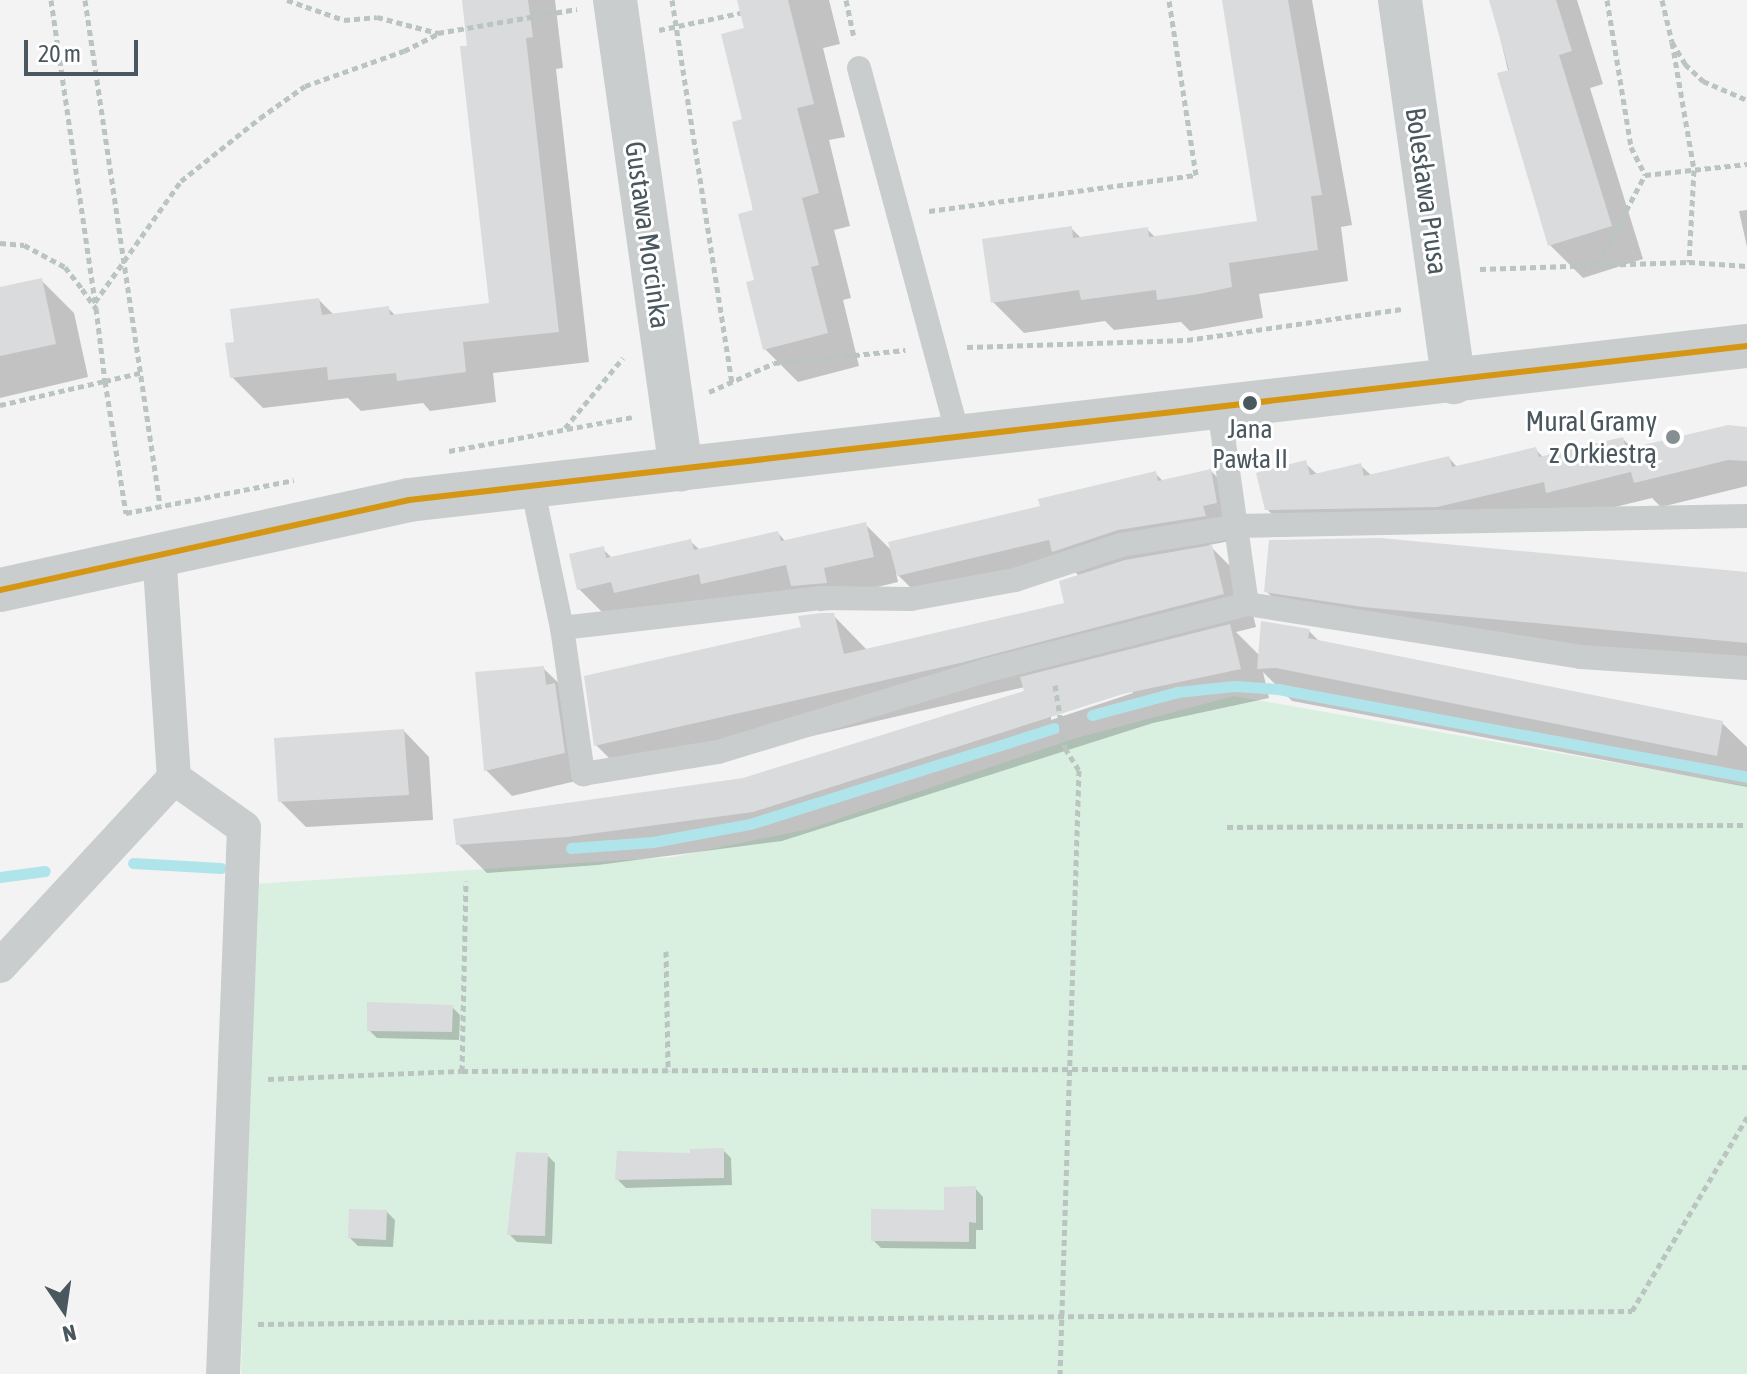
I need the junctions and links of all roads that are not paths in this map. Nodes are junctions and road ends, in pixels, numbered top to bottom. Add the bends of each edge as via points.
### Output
1 (1400, 0) edge
2 (605, 20) edge
3 (859, 68) road end
4 (1747, 346) edge
5 (1454, 382) junction
6 (1219, 408) junction
7 (959, 438) junction
8 (681, 469) junction
9 (532, 486) junction
10 (1747, 516) edge
11 (1238, 526) junction
12 (159, 555) junction
13 (0, 590) edge
14 (1247, 604) junction
15 (562, 628) junction
16 (1747, 668) edge
17 (174, 778) junction
18 (0, 966) edge
19 (223, 1374) edge

1 - 5 street, Bolesława Prusa
2 - 8 street, Gustawa Morcinka
3 - 7 lane
4 - 5 street
5 - 6 street
6 - 7 street
6 - 11 lane
7 - 8 street
8 - 9 street
9 - 12 street via 409,500
9 - 15 lane
10 - 11 lane
11 - 14 lane
11 - 15 lane via 1121,545 1015,580 911,599 820,598
12 - 13 street
12 - 17 street
14 - 15 lane via 718,752 583,774
14 - 16 lane via 1581,657
17 - 18 street
17 - 19 street via 244,828

